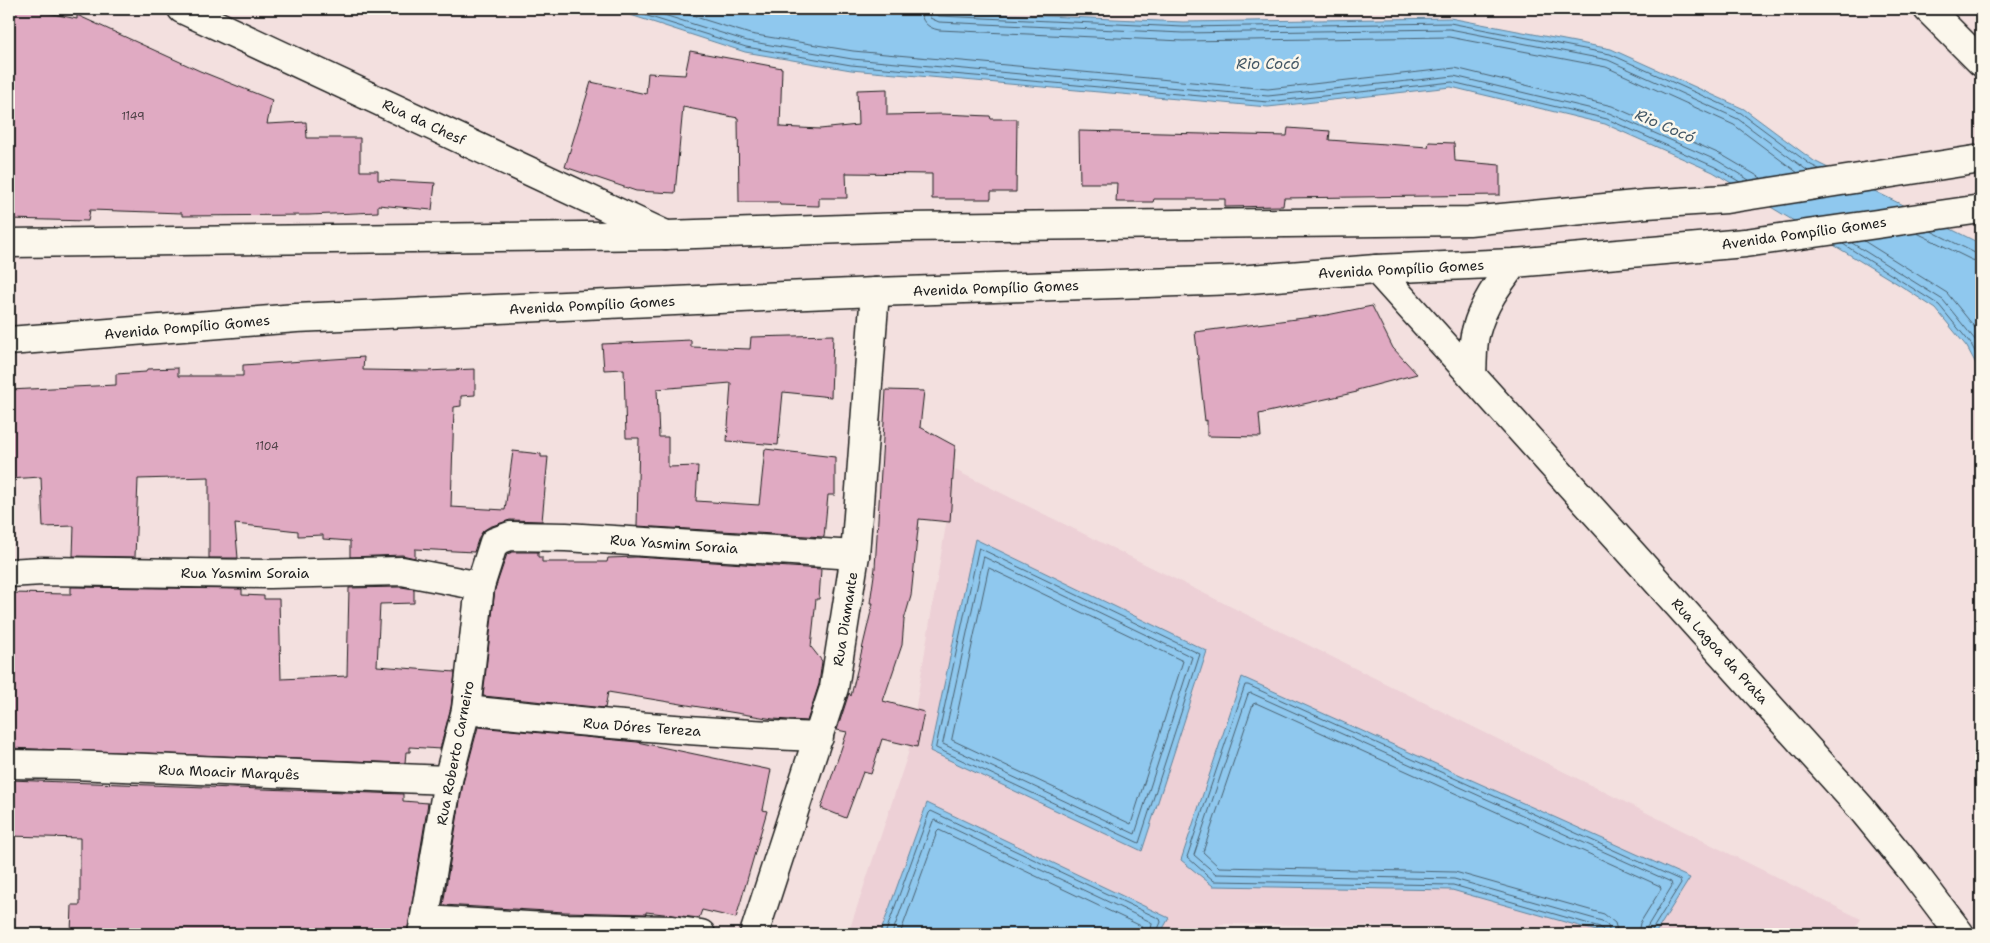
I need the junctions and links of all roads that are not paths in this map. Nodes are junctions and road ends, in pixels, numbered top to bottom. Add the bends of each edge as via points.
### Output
1 (182, 9) edge
2 (1928, 9) edge
3 (1981, 62) edge
4 (1981, 159) edge
5 (1981, 209) edge
6 (666, 235) junction
7 (9, 243) edge
8 (1514, 263) junction
9 (1376, 269) junction
10 (875, 292) junction
11 (9, 341) edge
12 (1472, 374) junction
13 (494, 542) joint
14 (855, 555) junction
15 (9, 573) edge
16 (480, 586) junction
17 (466, 710) junction
18 (819, 737) junction
19 (9, 764) edge
20 (448, 780) junction
21 (423, 927) edge
22 (701, 934) edge
23 (754, 934) edge
24 (1960, 934) edge

1 - 6 street, Rua da Chesf
2 - 3 street
4 - 6 street via 1726,199 1469,221 904,227
5 - 8 street, Avenida Pompílio Gomes via 1744,243
6 - 7 street
8 - 9 street, Avenida Pompílio Gomes
8 - 12 street via 1494,289 1475,332
9 - 10 street, Avenida Pompílio Gomes via 1238,280
9 - 12 street, Rua Lagoa da Prata
10 - 11 street, Avenida Pompílio Gomes via 296,318
10 - 14 street, Rua Diamante
12 - 24 street, Rua Lagoa da Prata via 1860,807
13 - 14 street, Rua Yasmim Soraia via 510,536 542,536
13 - 16 street, Rua Roberto Carneiro
14 - 18 street, Rua Diamante via 834,688
15 - 16 street, Rua Yasmim Soraia via 402,571
16 - 17 street, Rua Roberto Carneiro
17 - 18 street, Rua Dóres Tereza via 608,725
17 - 20 street, Rua Roberto Carneiro
18 - 23 street, Rua Diamante
19 - 20 street, Rua Moacir Marquês
20 - 21 street, Rua Roberto Carneiro
21 - 22 street via 672,930

